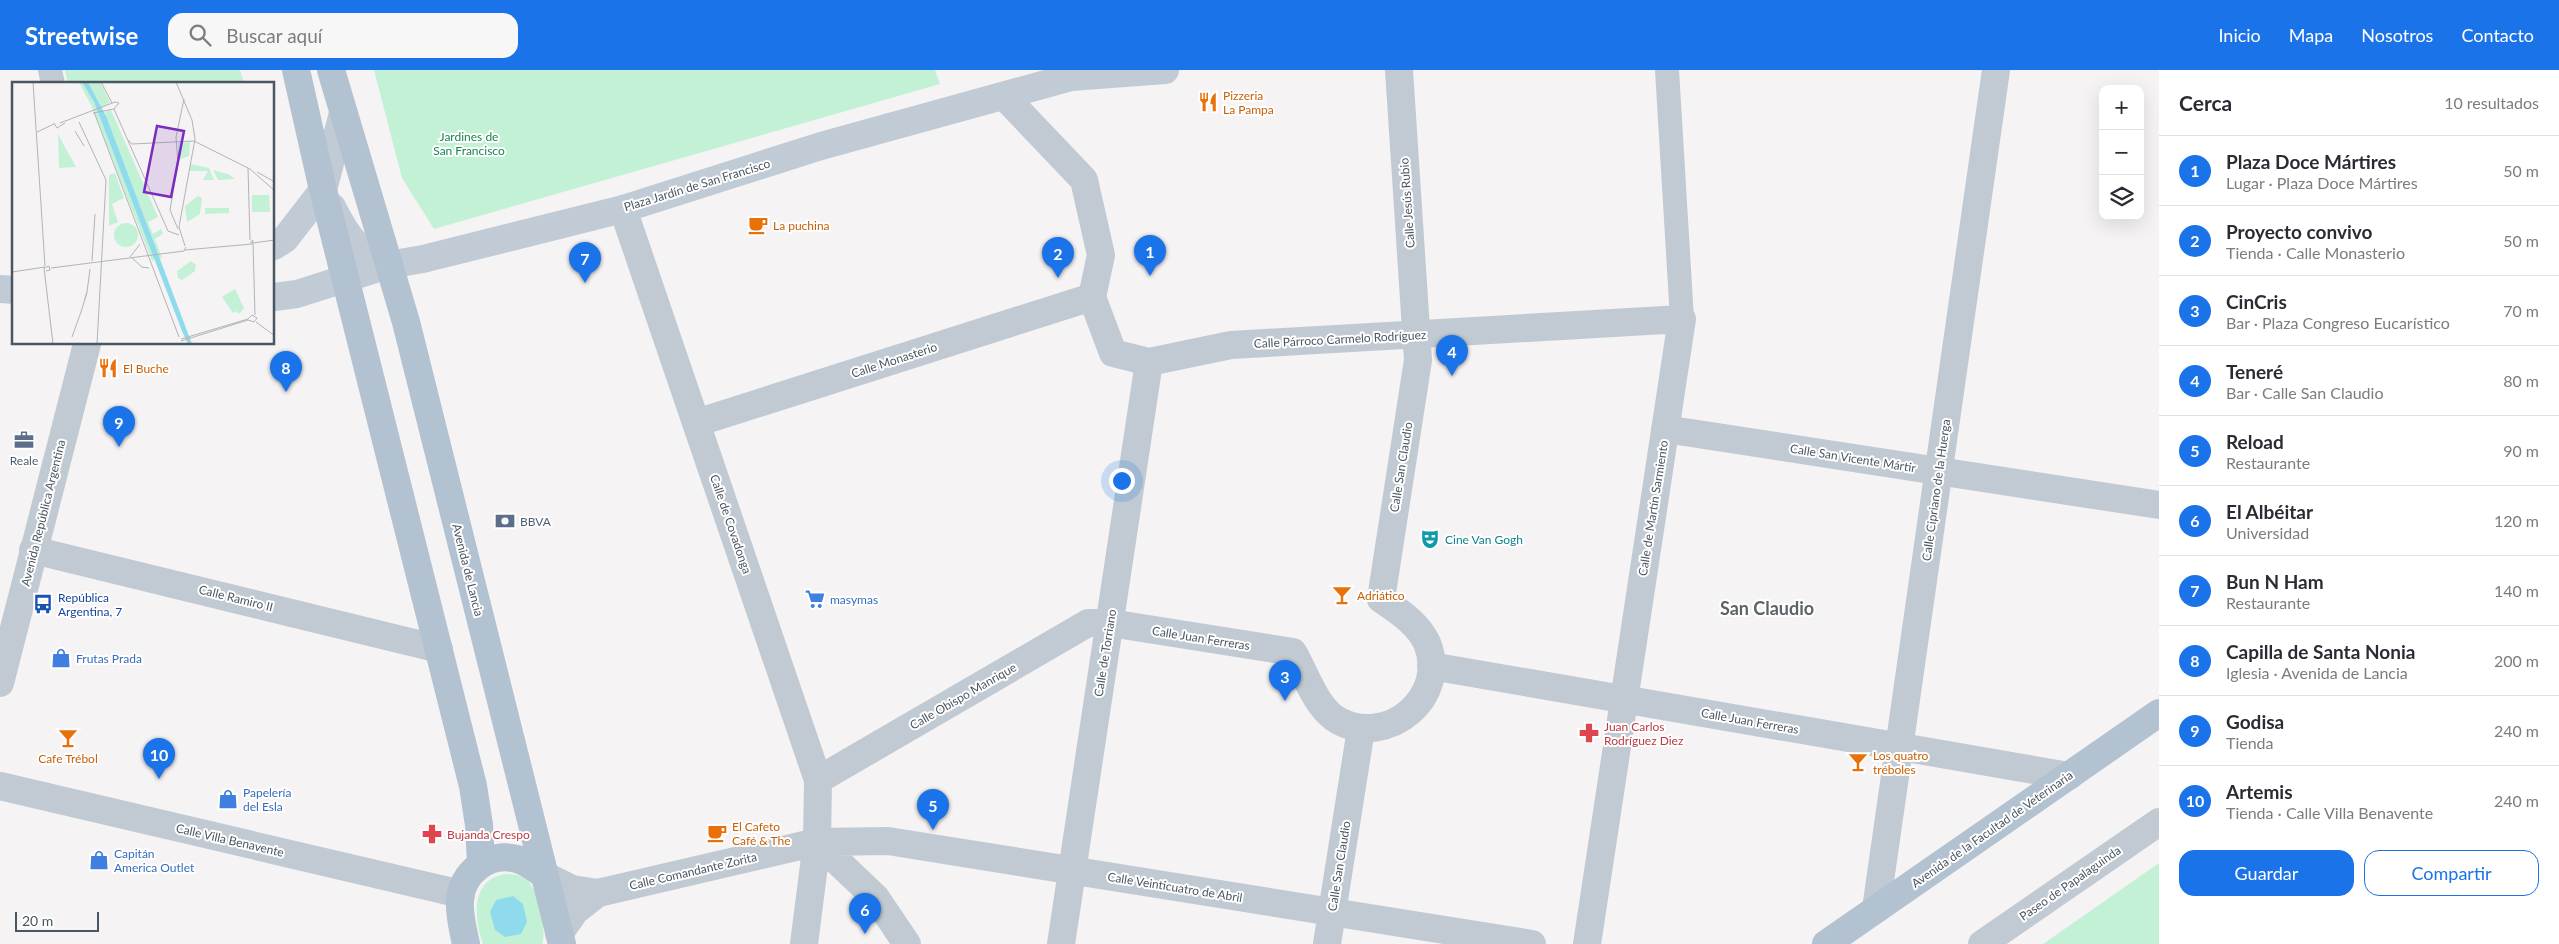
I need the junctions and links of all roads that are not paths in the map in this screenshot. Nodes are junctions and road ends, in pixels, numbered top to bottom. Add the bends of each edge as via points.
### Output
1 (296, 70) edge
2 (332, 70) edge
3 (1165, 70) edge
4 (1399, 70) edge
5 (1667, 70) edge
6 (1996, 70) edge
7 (1004, 96) junction
8 (343, 113) junction
9 (323, 190) junction
10 (623, 209) junction
11 (275, 245) edge
12 (388, 265) junction
13 (346, 279) junction
14 (275, 297) edge
15 (1092, 297) junction
16 (1682, 319) junction
17 (1416, 335) junction
18 (86, 345) edge
19 (1149, 362) junction
20 (696, 423) junction
21 (1665, 429) junction
22 (1939, 471) junction
23 (2159, 505) edge
24 (34, 550) junction
25 (1110, 624) junction
26 (439, 649) junction
27 (1431, 666) junction
28 (0, 683) edge
29 (1624, 700) junction
30 (2159, 713) edge
31 (1361, 729) junction
32 (1899, 746) junction
33 (2069, 776) junction
34 (818, 780) junction
35 (0, 786) edge
36 (2159, 822) edge
37 (817, 842) junction
38 (481, 864) junction
39 (1072, 870) junction
40 (544, 875) junction
41 (598, 893) junction
42 (461, 894) junction
43 (1876, 909) junction
44 (1332, 912) junction
45 (559, 941) edge
46 (466, 944) edge
47 (804, 944) edge
48 (907, 944) edge
49 (1061, 944) edge
50 (1328, 944) edge
51 (1532, 944) edge
52 (1587, 944) edge
53 (1826, 944) edge
54 (1982, 944) edge

1 - 9 main road
2 - 8 main road
3 - 7 main road, Plaza Jardín de San Francisco via 1071,77
4 - 17 street, Calle Jesús Rubio
5 - 16 street, Calle de Martín Sarmiento
6 - 22 street, Calle Cipriano de la Huerga
7 - 10 main road, Plaza Jardín de San Francisco via 821,146
7 - 15 street via 1084,180 1101,255
8 - 9 main road
8 - 12 main road
9 - 11 main road via 285,239
9 - 12 main road via 348,238 362,251
9 - 13 main road
10 - 12 main road, Plaza Jardín de San Francisco
10 - 20 street, Calle de Covadonga
12 - 13 main road, Plaza Jardín de San Francisco
12 - 40 main road, Avenida de Lancia via 406,322
13 - 14 main road, Plaza Jardín de San Francisco via 297,294
13 - 26 main road
15 - 19 street via 1113,353
15 - 20 street, Calle Monasterio
16 - 17 street, Calle Párroco Carmelo Rodríguez
16 - 21 street, Calle de Martín Sarmiento
17 - 19 street, Calle Párroco Carmelo Rodríguez via 1230,346
17 - 27 street, Calle San Claudio via 1418,360 1381,599 1416,626 1427,643
18 - 24 street, Avenida República Argentina
19 - 25 street, Calle de Torriano
20 - 34 street, Calle de Covadonga
21 - 22 street, Calle San Vicente Mártir
21 - 29 street, Calle de Martín Sarmiento
22 - 23 street, Calle San Vicente Mártir
22 - 32 street, Calle Cipriano de la Huerga
24 - 26 street, Calle Ramiro II
24 - 28 street, Avenida República Argentina
25 - 31 street, Calle Juan Ferreras via 1294,652 1317,702 1338,721
25 - 34 street, Calle Obispo Manrique via 1088,623
25 - 39 street, Calle de Torriano
26 - 38 main road via 473,786 480,825
27 - 29 street, Calle Juan Ferreras
27 - 31 street via 1429,683 1420,703 1405,718 1386,727
29 - 32 street, Calle Juan Ferreras
29 - 52 street, Calle de Martín Sarmiento
30 - 33 main road, Avenida de la Facultad de Veterinaria
31 - 44 street, Calle San Claudio
32 - 33 street, Calle Juan Ferreras
32 - 43 street, Calle Cipriano de la Huerga
33 - 43 main road, Avenida de la Facultad de Veterinaria
34 - 37 street, Calle de Covadonga
35 - 42 street, Calle Villa Benavente
36 - 54 street, Paseo de Papalaguinda
37 - 39 street, Calle Veinticuatro de Abril via 888,841
37 - 41 street, Calle Comandante Zorita
37 - 47 street, Calle de Covadonga
37 - 48 street via 876,898
38 - 40 main road via 496,858 510,858 525,862
38 - 42 main road via 466,880
39 - 44 street, Calle Veinticuatro de Abril
39 - 49 street, Calle de Torriano
40 - 41 street, Calle Comandante Zorita via 572,889
40 - 45 main road, Avenida de Lancia
41 - 45 street, Calle Comandante Zorita via 575,911
42 - 46 main road
43 - 53 main road, Avenida de la Facultad de Veterinaria
44 - 50 street, Calle San Claudio
44 - 51 street, Calle Veinticuatro de Abril

